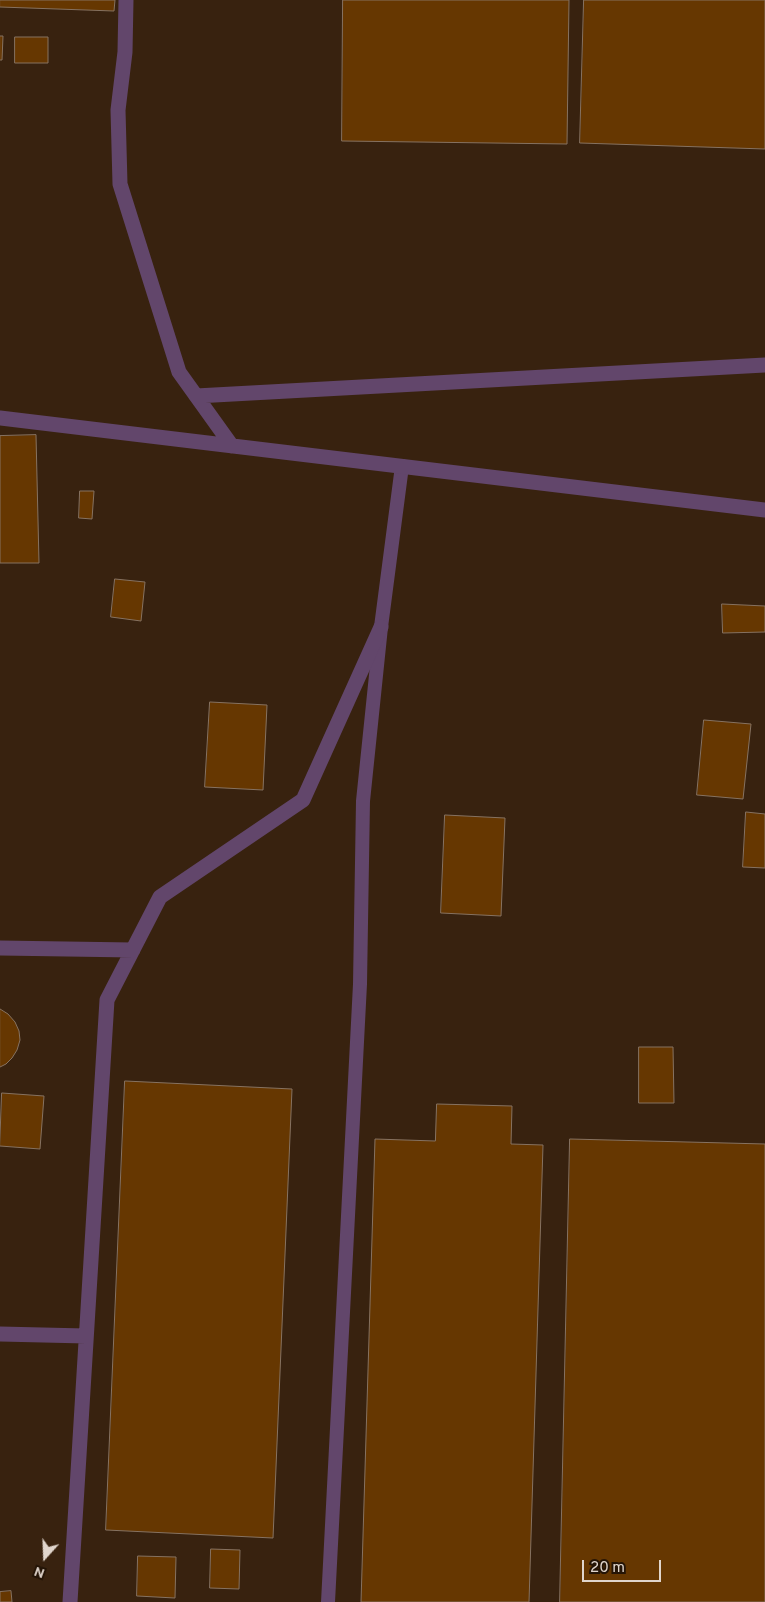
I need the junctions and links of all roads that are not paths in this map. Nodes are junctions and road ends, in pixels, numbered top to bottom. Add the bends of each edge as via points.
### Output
1 (126, 0) edge
2 (765, 365) edge
3 (196, 396) junction
4 (0, 418) edge
5 (232, 446) junction
6 (402, 466) junction
7 (765, 510) edge
8 (381, 627) junction
9 (0, 948) edge
10 (133, 950) junction
11 (0, 1334) edge
12 (86, 1336) junction
13 (70, 1602) edge
14 (328, 1602) edge

1 - 3 street via 125,52 118,110 120,184 179,372
2 - 3 street
3 - 5 street
4 - 5 street
5 - 6 street
6 - 7 street
6 - 8 lane
8 - 10 street via 304,800 160,897
8 - 14 lane via 363,801 360,984
9 - 10 street
10 - 12 street via 107,1000
11 - 12 street
12 - 13 street

